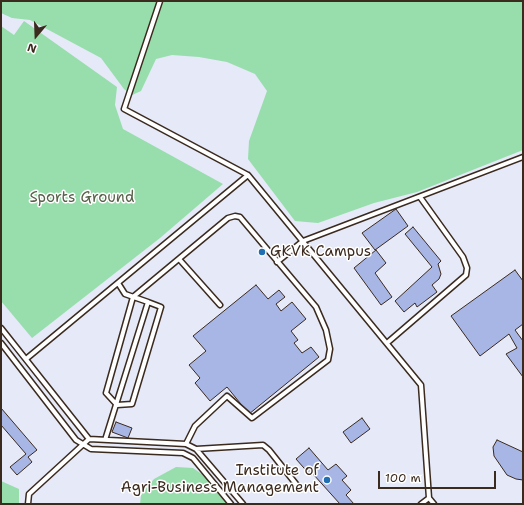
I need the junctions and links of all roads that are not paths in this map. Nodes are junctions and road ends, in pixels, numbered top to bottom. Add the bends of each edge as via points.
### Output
1 (160, 1) edge
2 (523, 157) edge
3 (248, 175) junction
4 (420, 197) junction
5 (303, 241) junction
6 (179, 259) junction
7 (277, 262) junction
8 (118, 283) junction
9 (133, 297) junction
10 (148, 302) junction
11 (220, 305) dead end
12 (1, 328) edge
13 (1, 343) edge
14 (387, 343) junction
15 (26, 359) junction
16 (117, 405) junction
17 (89, 439) junction
18 (105, 440) junction
19 (186, 444) junction
20 (83, 445) junction
21 (196, 448) junction
22 (300, 489) dead end
23 (429, 498) junction
24 (28, 504) edge
25 (231, 504) edge
26 (243, 504) edge
27 (421, 504) edge
28 (434, 504) edge

1 - 3 lane via 124,109
2 - 4 lane
3 - 5 lane
3 - 8 lane
4 - 5 lane
4 - 14 lane via 463,257 468,268 466,275
5 - 7 lane
5 - 14 lane
6 - 7 lane via 228,218 235,216 240,218
6 - 9 lane
6 - 11 lane
7 - 19 lane via 316,307 326,330 330,349 328,360 252,418 227,396 194,426
8 - 9 lane via 125,294
8 - 15 lane
9 - 10 lane
9 - 16 lane via 106,393
10 - 16 lane
10 - 16 lane via 161,307 132,404
12 - 15 lane
13 - 20 lane via 76,440
14 - 23 lane via 422,385
15 - 17 lane
16 - 18 lane
17 - 18 lane
17 - 20 lane
18 - 19 lane
19 - 21 lane
20 - 24 lane via 29,494
20 - 25 lane via 91,449 183,453 193,458
21 - 22 lane via 263,445
21 - 26 lane
23 - 27 lane
23 - 28 lane

